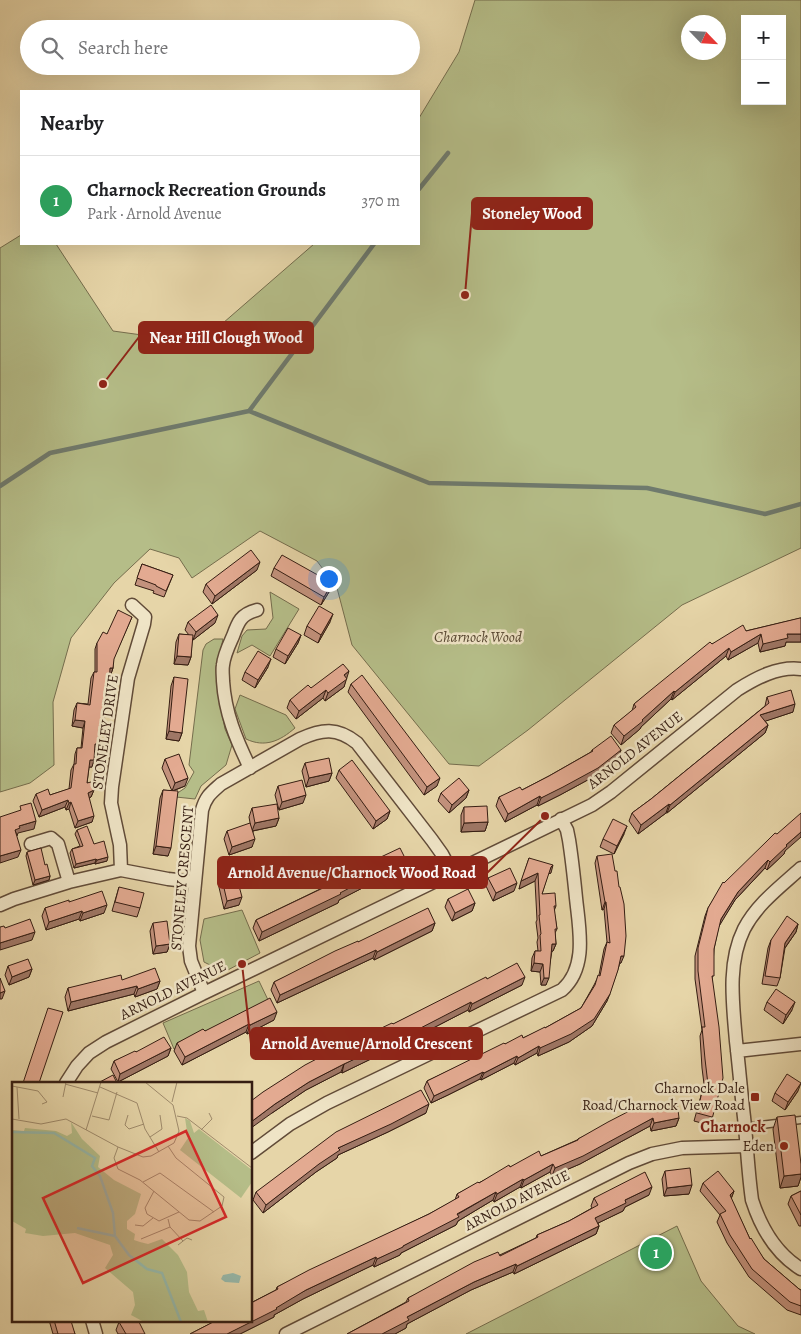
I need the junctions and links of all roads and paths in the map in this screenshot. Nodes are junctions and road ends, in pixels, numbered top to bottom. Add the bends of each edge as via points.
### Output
1 (132, 605) dead end
2 (257, 610) dead end
3 (801, 669) edge
4 (250, 768) junction
5 (561, 819) junction
6 (31, 844) dead end
7 (801, 868) edge
8 (122, 870) junction
9 (452, 874) junction
10 (69, 882) junction
11 (195, 882) junction
12 (0, 905) edge
13 (204, 993) junction
14 (801, 1044) edge
15 (737, 1051) junction
16 (67, 1082) edge
17 (801, 1120) edge
18 (745, 1127) junction
19 (746, 1146) junction
20 (252, 1152) edge
21 (801, 1268) edge
22 (286, 1334) edge

1 - 8 street, STONELEY DRIVE via 144,617 144,624 128,678 112,787
2 - 4 street via 247,612 238,623 223,666 227,711
3 - 5 street, ARNOLD AVENUE via 777,671 737,690 611,792
4 - 9 street, STONELEY CRESCENT via 311,734 330,731 348,736 357,743 432,840
4 - 11 street, STONELEY CRESCENT via 221,784 205,801
5 - 9 street, ARNOLD AVENUE
5 - 20 street via 569,840 580,938 578,963 568,984 562,990 321,1106
6 - 10 street via 51,838 55,840
7 - 15 street via 753,914 738,947 733,973
8 - 10 street
8 - 11 street
9 - 13 street, ARNOLD AVENUE
10 - 12 street
11 - 13 street, STONELEY CRESCENT via 189,946 191,961
13 - 16 street, ARNOLD AVENUE via 106,1042 89,1054
14 - 15 street
15 - 18 street
17 - 18 lane
18 - 19 street
19 - 21 street via 752,1200 765,1231 778,1250
19 - 22 street, ARNOLD AVENUE via 682,1148 629,1162

